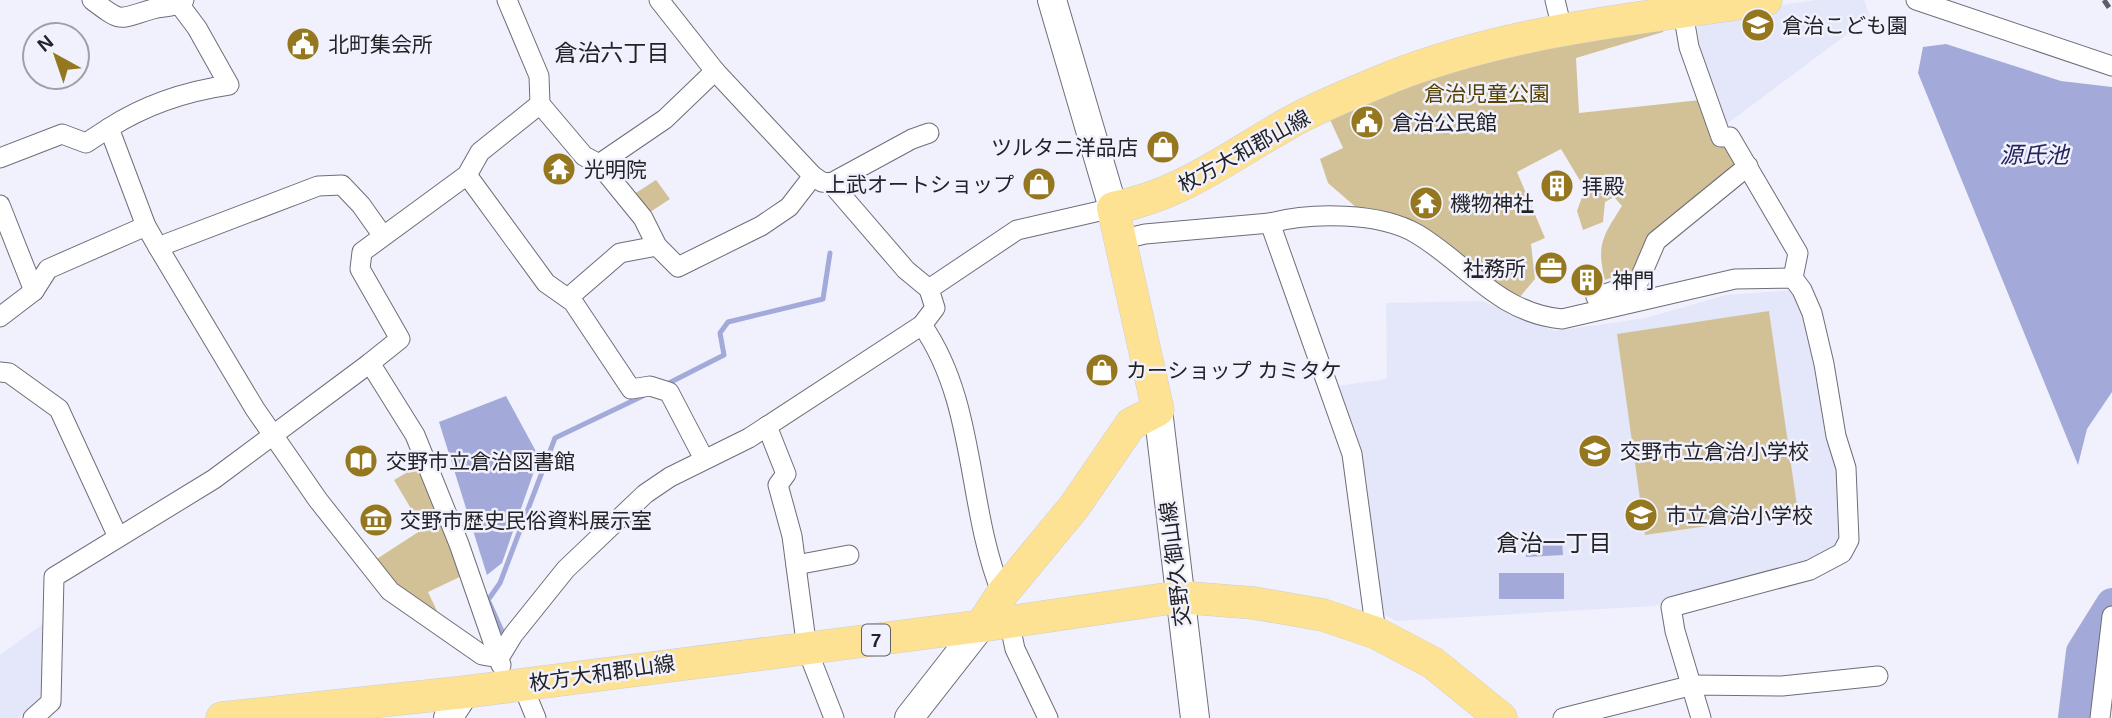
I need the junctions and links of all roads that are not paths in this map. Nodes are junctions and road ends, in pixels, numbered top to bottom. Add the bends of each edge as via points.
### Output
1 (92, 0) edge
2 (507, 0) edge
3 (659, 0) edge
4 (1052, 0) edge
5 (1766, 0) edge
6 (1916, 0) edge
7 (180, 2) edge
8 (1683, 12) junction
9 (1559, 14) edge
10 (2112, 66) edge
11 (715, 71) junction
12 (540, 104) junction
13 (109, 128) junction
14 (929, 133) dead end
15 (0, 158) edge
16 (599, 164) junction
17 (1748, 166) junction
18 (467, 174) junction
19 (822, 180) junction
20 (0, 205) edge
21 (1113, 208) junction
22 (1270, 223) junction
23 (146, 226) junction
24 (383, 236) junction
25 (1120, 240) junction
26 (657, 246) junction
27 (158, 247) junction
28 (1793, 278) junction
29 (929, 289) junction
30 (34, 291) junction
31 (568, 298) junction
32 (0, 317) edge
33 (1562, 319) junction
34 (922, 325) junction
35 (370, 363) junction
36 (0, 372) edge
37 (1158, 410) junction
38 (767, 426) junction
39 (273, 433) junction
40 (704, 459) junction
41 (118, 537) junction
42 (849, 555) dead end
43 (796, 565) junction
44 (1178, 597) junction
45 (997, 614) junction
46 (2112, 616) edge
47 (1376, 633) junction
48 (807, 649) junction
49 (509, 676) junction
50 (1878, 676) dead end
51 (1693, 685) junction
52 (466, 692) junction
53 (33, 718) edge
54 (222, 718) edge
55 (448, 718) edge
56 (536, 718) edge
57 (834, 718) edge
58 (909, 718) edge
59 (1048, 718) edge
60 (1195, 718) edge
61 (1501, 718) edge
62 (1563, 718) edge
63 (1701, 718) edge
64 (2099, 718) edge

1 - 7 street via 114,16 128,19
2 - 12 street via 539,76
3 - 11 street
4 - 21 main road
5 - 8 main road, 枚方大和郡山線
6 - 10 street
7 - 13 street via 229,85 194,90
8 - 9 main road, 枚方大和郡山線
8 - 17 street via 1689,47 1721,137 1730,137
9 - 21 main road, 枚方大和郡山線 via 1393,77 1291,122 1189,184
11 - 16 street via 664,119
11 - 19 street
12 - 16 street via 584,156
12 - 18 street via 480,152
13 - 15 street via 86,143 62,134
13 - 23 street
14 - 19 street
16 - 26 street via 643,218
17 - 28 street via 1798,253
17 - 33 street via 1656,241 1638,283 1562,308
18 - 24 street
18 - 31 street via 546,283
19 - 26 street via 761,226 678,267
19 - 29 street
20 - 30 street
21 - 25 main road
21 - 29 street via 1017,230
22 - 25 street
22 - 33 street via 1342,216 1398,225 1418,234 1496,296
22 - 47 street via 1352,454
23 - 27 street
23 - 30 street via 48,269
24 - 27 street via 342,185 318,186
24 - 35 street via 362,252 360,270 400,339
25 - 37 main road
26 - 31 street via 620,253
27 - 39 street via 254,409
28 - 33 street via 1735,279
28 - 51 street via 1812,313 1824,364 1846,468 1849,540 1843,552 1810,570 1671,607
29 - 34 street via 935,308
30 - 32 street
31 - 40 street via 631,389 669,392
34 - 38 street
34 - 45 street via 951,377 964,423
35 - 39 street
35 - 49 street via 415,435
36 - 41 street via 9,373 59,409
37 - 44 main road, 交野久御山線
37 - 45 main road via 1131,424
38 - 40 street
38 - 43 street via 786,474 778,485
39 - 41 street via 214,479
39 - 49 street via 318,500 390,591
40 - 49 street via 645,494 566,569 513,635
41 - 53 street via 54,577 51,702
42 - 43 street
43 - 48 street
44 - 45 main road, 枚方大和郡山線 / 7
44 - 47 main road, 枚方大和郡山線 / 7 via 1323,615
44 - 60 main road, 交野久御山線
45 - 48 main road, 枚方大和郡山線 / 7
45 - 58 main road
45 - 59 street
46 - 64 street
47 - 61 main road, 枚方大和郡山線 / 7 via 1433,663
48 - 49 main road, 枚方大和郡山線 / 7
48 - 57 street
49 - 52 main road, 枚方大和郡山線 / 7
49 - 56 street
50 - 51 street via 1782,686
51 - 62 street
51 - 63 street
52 - 54 main road, 枚方大和郡山線 / 7
52 - 55 main road

